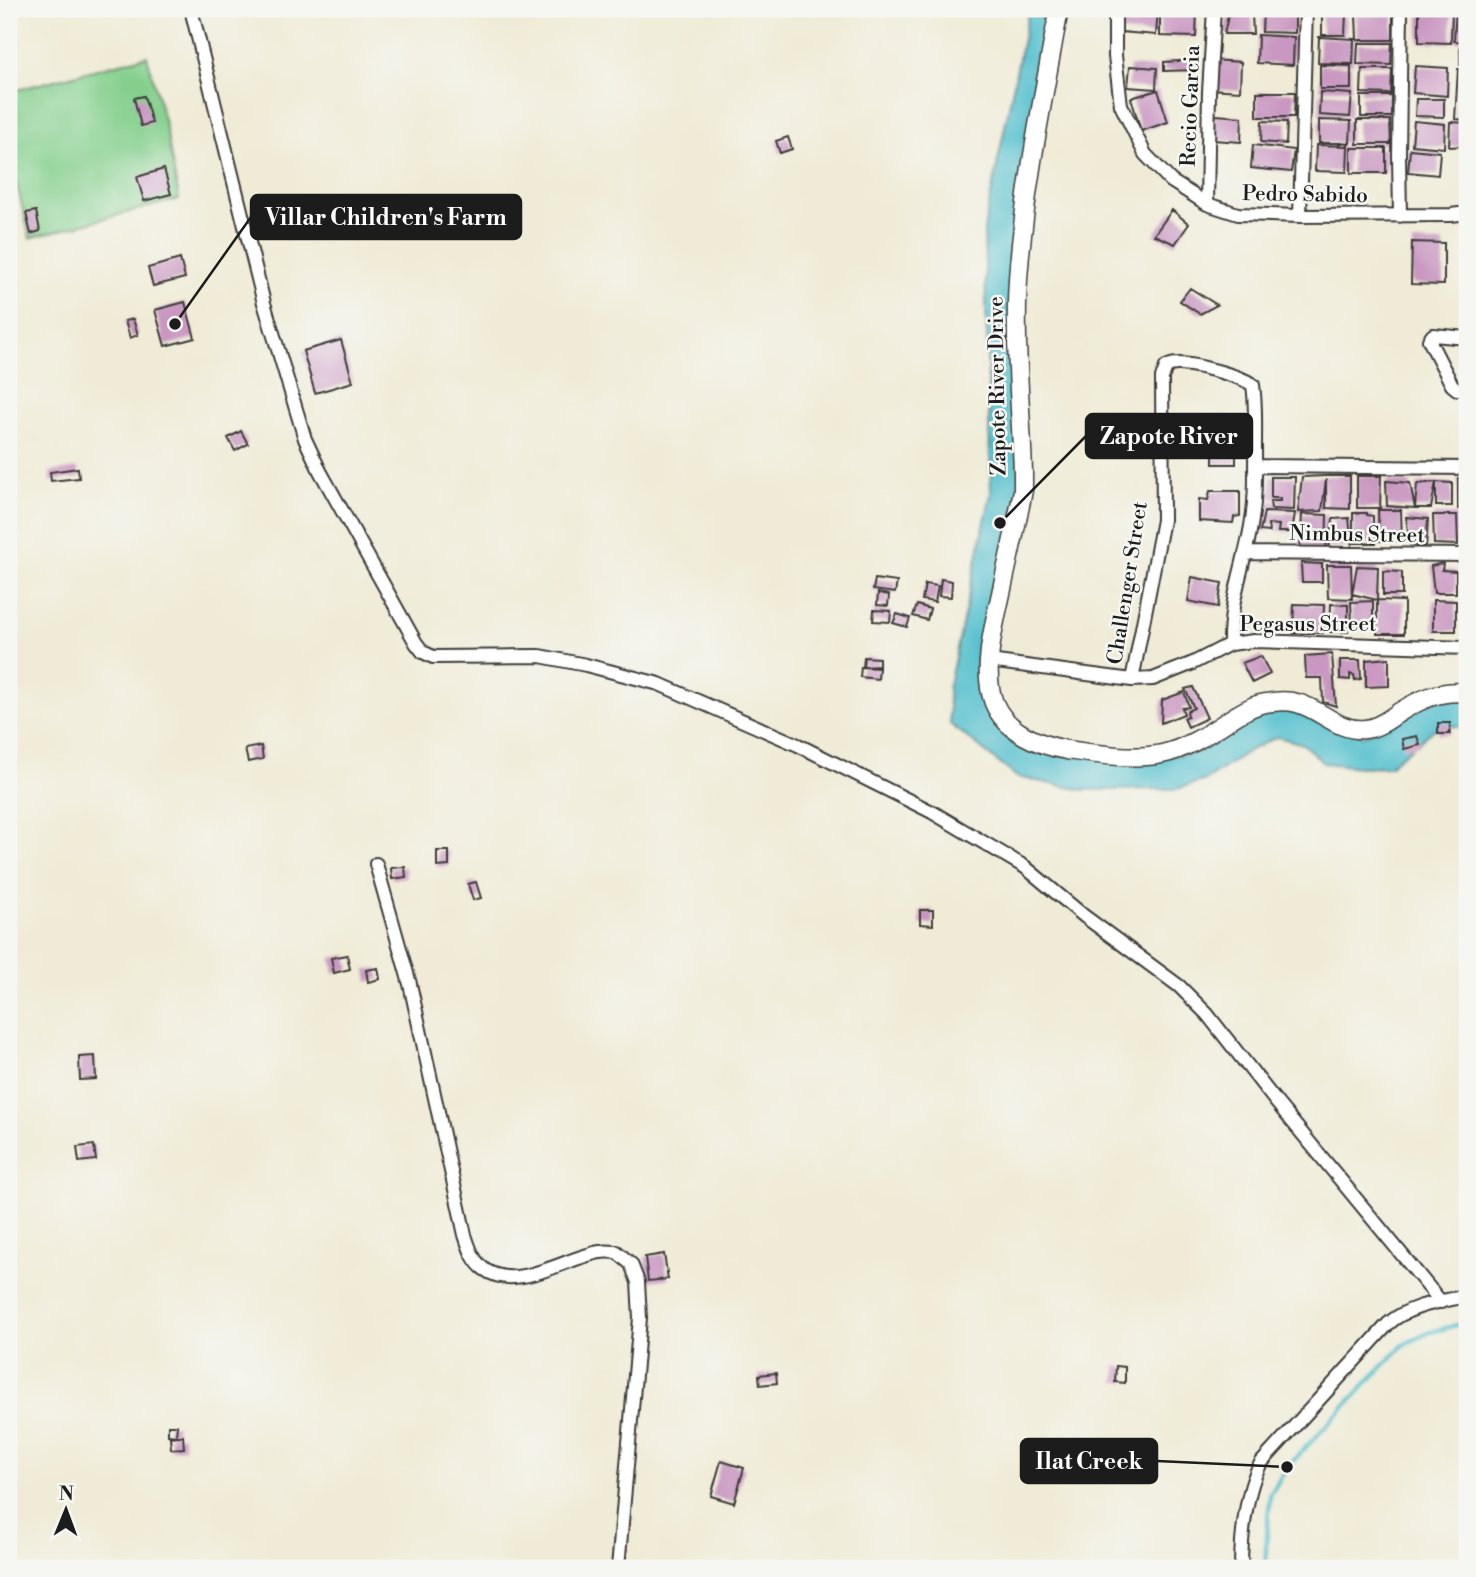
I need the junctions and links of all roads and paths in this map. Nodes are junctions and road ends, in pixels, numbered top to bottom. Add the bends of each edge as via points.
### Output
1 (191, 9) edge
2 (1059, 9) edge
3 (1115, 9) edge
4 (1214, 9) edge
5 (1307, 9) edge
6 (1401, 9) edge
7 (1207, 204) junction
8 (1467, 213) edge
9 (1300, 216) junction
10 (1400, 216) junction
11 (1467, 338) edge
12 (1467, 388) edge
13 (1255, 466) junction
14 (1467, 468) edge
15 (1245, 553) junction
16 (1467, 555) edge
17 (1230, 644) junction
18 (1467, 648) edge
19 (989, 661) junction
20 (1132, 680) junction
21 (1467, 694) edge
22 (376, 864) dead end
23 (1467, 1296) edge
24 (1441, 1302) junction
25 (618, 1568) edge
26 (1241, 1568) edge

1 - 24 street via 264,303 305,439 423,652 433,657 540,656 659,684 798,745 932,812 1025,867 1179,986 1207,1014
2 - 19 main road, Zapote River Drive via 1019,267 1023,490
3 - 7 street, Pedro Sabido via 1121,105 1145,154 1171,181
4 - 7 street, Recio Garcia
5 - 9 street
6 - 10 street
7 - 9 street, Pedro Sabido via 1238,214
8 - 10 street, Pedro Sabido
9 - 10 street, Pedro Sabido
11 - 12 street via 1433,335 1429,340 1451,384
13 - 14 street
13 - 15 street via 1255,501
13 - 20 street, Challenger Street via 1253,385 1189,365 1166,367 1161,393 1163,520
15 - 16 street, Nimbus Street
15 - 17 street via 1232,607
17 - 18 street, Pegasus Street
17 - 20 street, Pegasus Street via 1174,672
19 - 20 street, Pegasus Street
19 - 21 main road, Zapote River Drive via 1000,715 1024,735 1049,747 1133,756 1188,746 1261,704 1296,702 1350,729 1366,729 1427,697
22 - 25 street via 410,984 472,1254 484,1269 502,1277 526,1276 600,1252 617,1252 631,1264 638,1282 640,1318
23 - 24 street
24 - 26 street via 1398,1315 1261,1463 1244,1528

